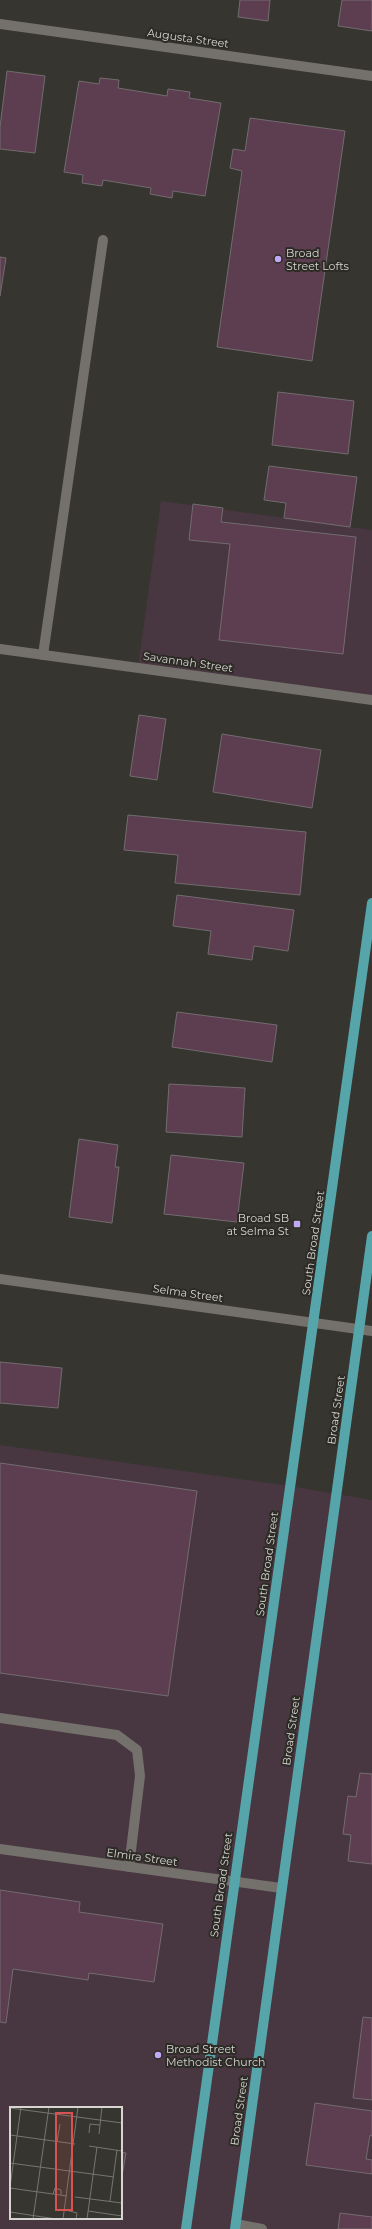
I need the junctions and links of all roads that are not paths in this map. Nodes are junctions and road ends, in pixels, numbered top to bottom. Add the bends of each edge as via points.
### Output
1 (0, 24) edge
2 (372, 76) edge
3 (103, 240) dead end
4 (0, 649) edge
5 (43, 655) junction
6 (372, 700) edge
7 (372, 903) edge
8 (372, 1236) edge
9 (0, 1279) edge
10 (314, 1323) junction
11 (359, 1329) junction
12 (372, 1331) edge
13 (0, 1718) edge
14 (0, 1849) edge
15 (129, 1867) junction
16 (234, 1882) junction
17 (281, 1888) junction
18 (235, 2227) edge
19 (186, 2229) edge
20 (262, 2229) edge

1 - 2 street, Augusta Street
3 - 5 street
4 - 5 street, Savannah Street
5 - 6 street, Savannah Street
7 - 10 main road, South Broad Street
8 - 11 main road, Broad Street
9 - 10 street, Selma Street
10 - 11 street, Selma Street
10 - 16 main road, South Broad Street
11 - 12 street, Selma Street
11 - 17 main road, Broad Street
13 - 15 street via 117,1735 137,1750 140,1776
14 - 15 street, Elmira Street
15 - 16 street, Elmira Street
16 - 17 street, Elmira Street
16 - 19 main road, South Broad Street
17 - 18 main road, Broad Street
18 - 20 street

